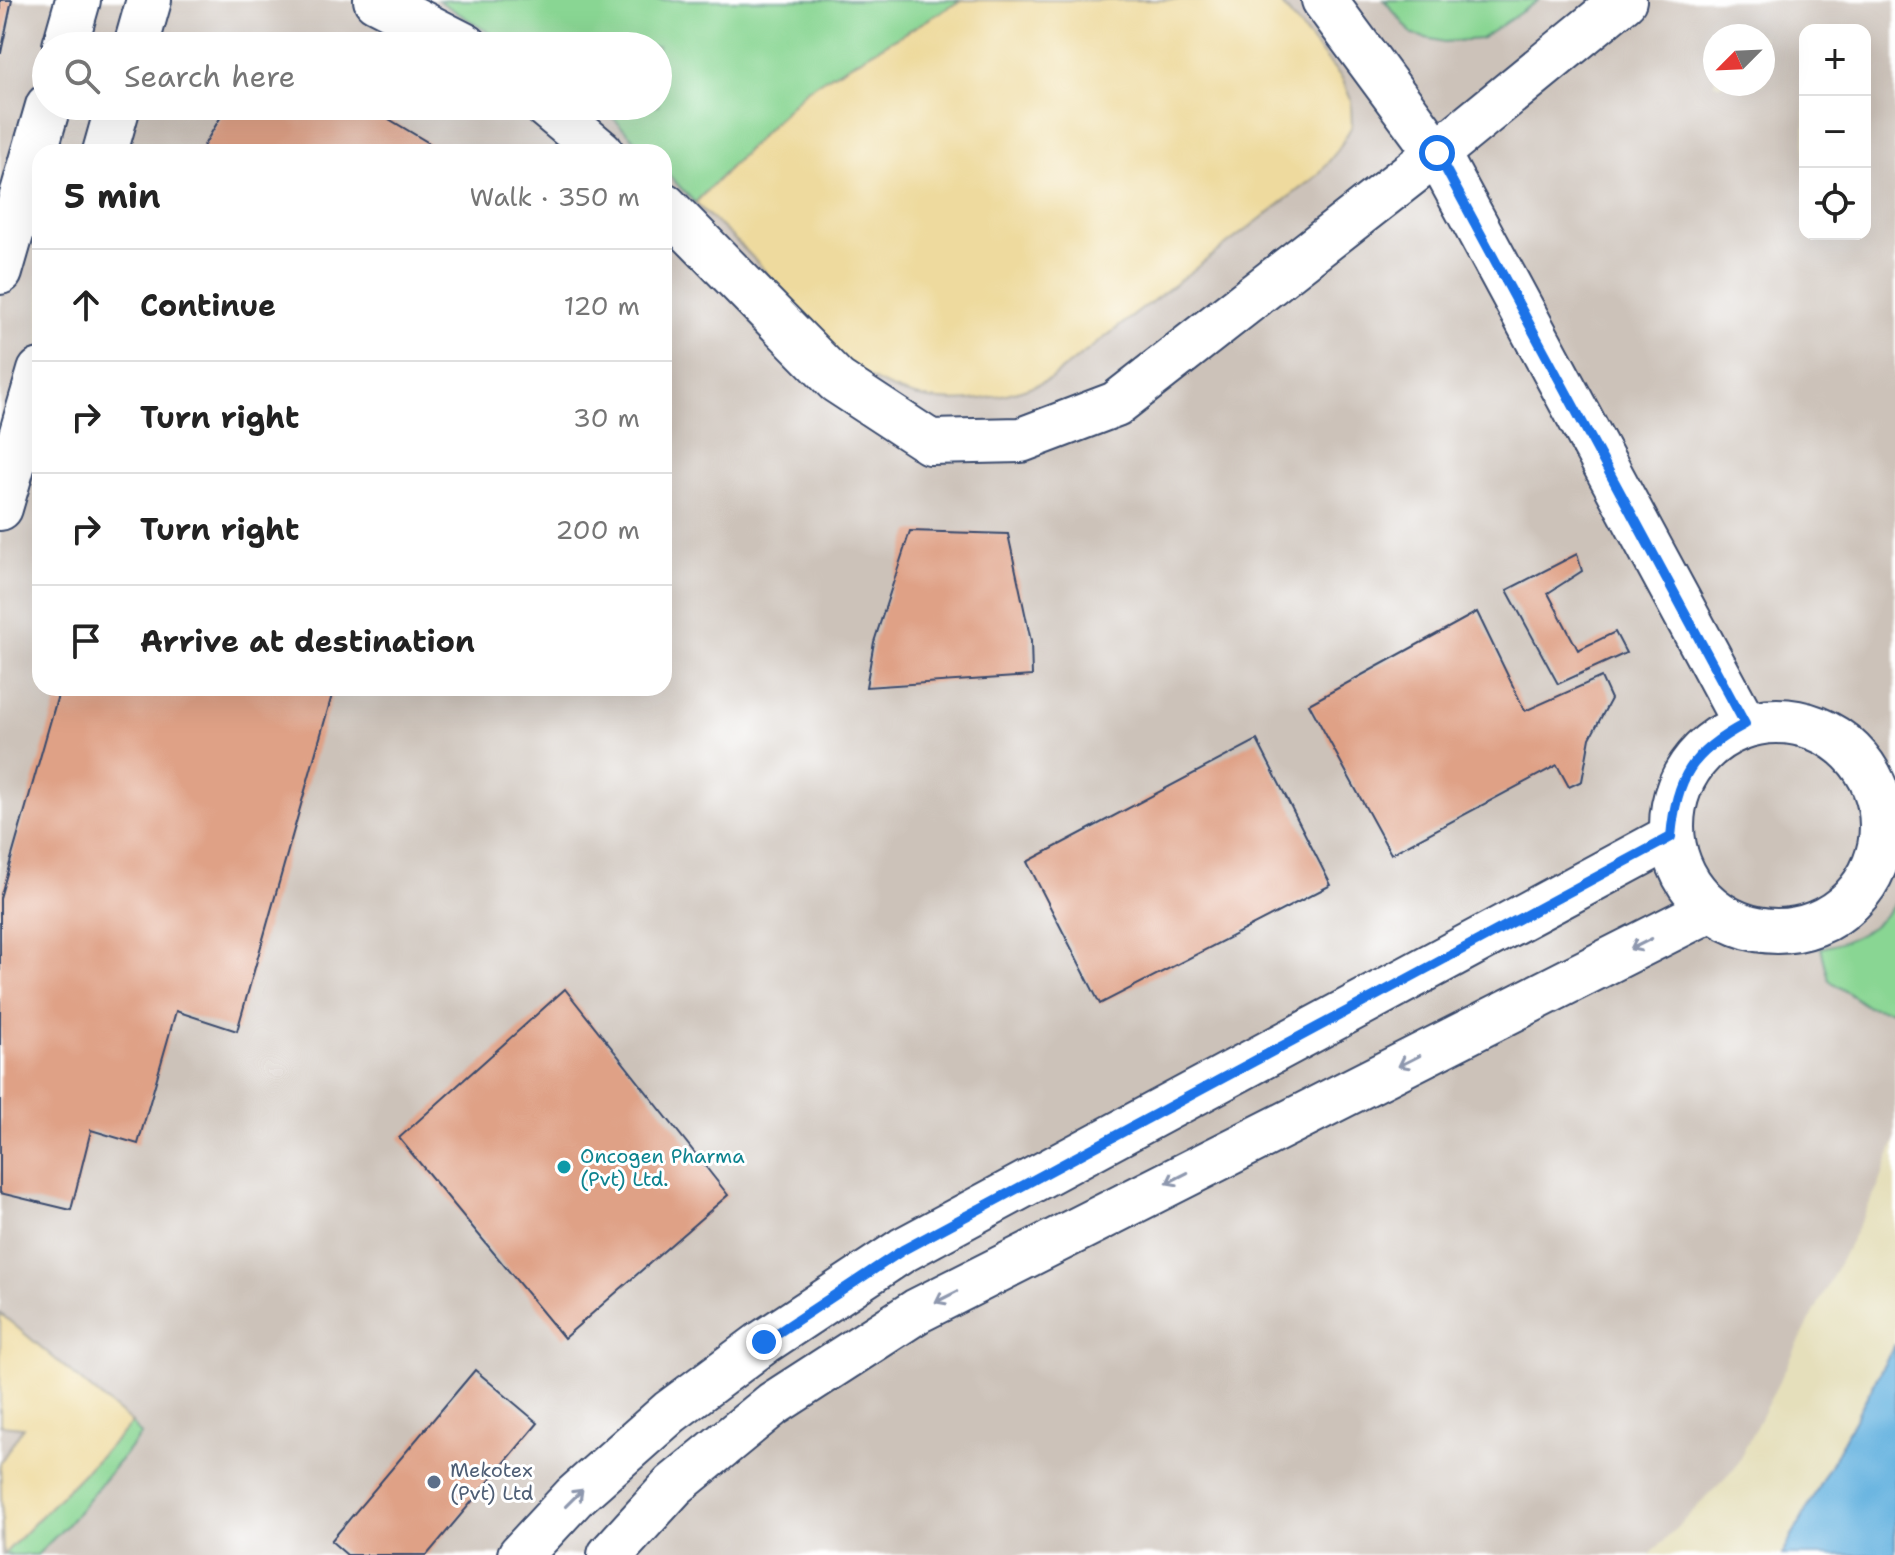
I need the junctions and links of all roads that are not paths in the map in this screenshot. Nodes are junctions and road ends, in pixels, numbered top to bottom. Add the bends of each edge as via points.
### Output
1 (78, 0) edge
2 (149, 0) edge
3 (376, 0) edge
4 (1324, 0) edge
5 (1624, 0) edge
6 (69, 32) edge
7 (140, 32) edge
8 (439, 32) edge
9 (44, 120) edge
10 (114, 120) edge
11 (563, 120) edge
12 (37, 144) edge
13 (107, 144) edge
14 (591, 144) edge
15 (1437, 153) junction
16 (32, 161) edge
17 (672, 213) edge
18 (0, 272) edge
19 (32, 396) edge
20 (3, 487) edge
21 (1745, 724) junction
22 (1671, 837) junction
23 (1711, 909) junction
24 (522, 1554) edge
25 (610, 1555) edge

1 - 6 lane
2 - 7 lane
3 - 8 lane
4 - 15 lane
5 - 15 lane
9 - 12 lane
10 - 13 lane
11 - 14 lane
15 - 17 lane via 1116,404 1021,440 930,442 837,381
15 - 21 lane
16 - 18 lane
19 - 20 lane
21 - 22 lane via 1713,741 1688,767 1674,801
21 - 23 lane via 1785,720 1823,731 1854,754 1875,788 1883,827 1875,865 1854,898 1823,922 1785,932 1746,927
22 - 23 lane via 1684,877
24 -> 22 lane via 574,1497 670,1412 903,1250
23 -> 25 lane via 917,1311 773,1404 674,1485

